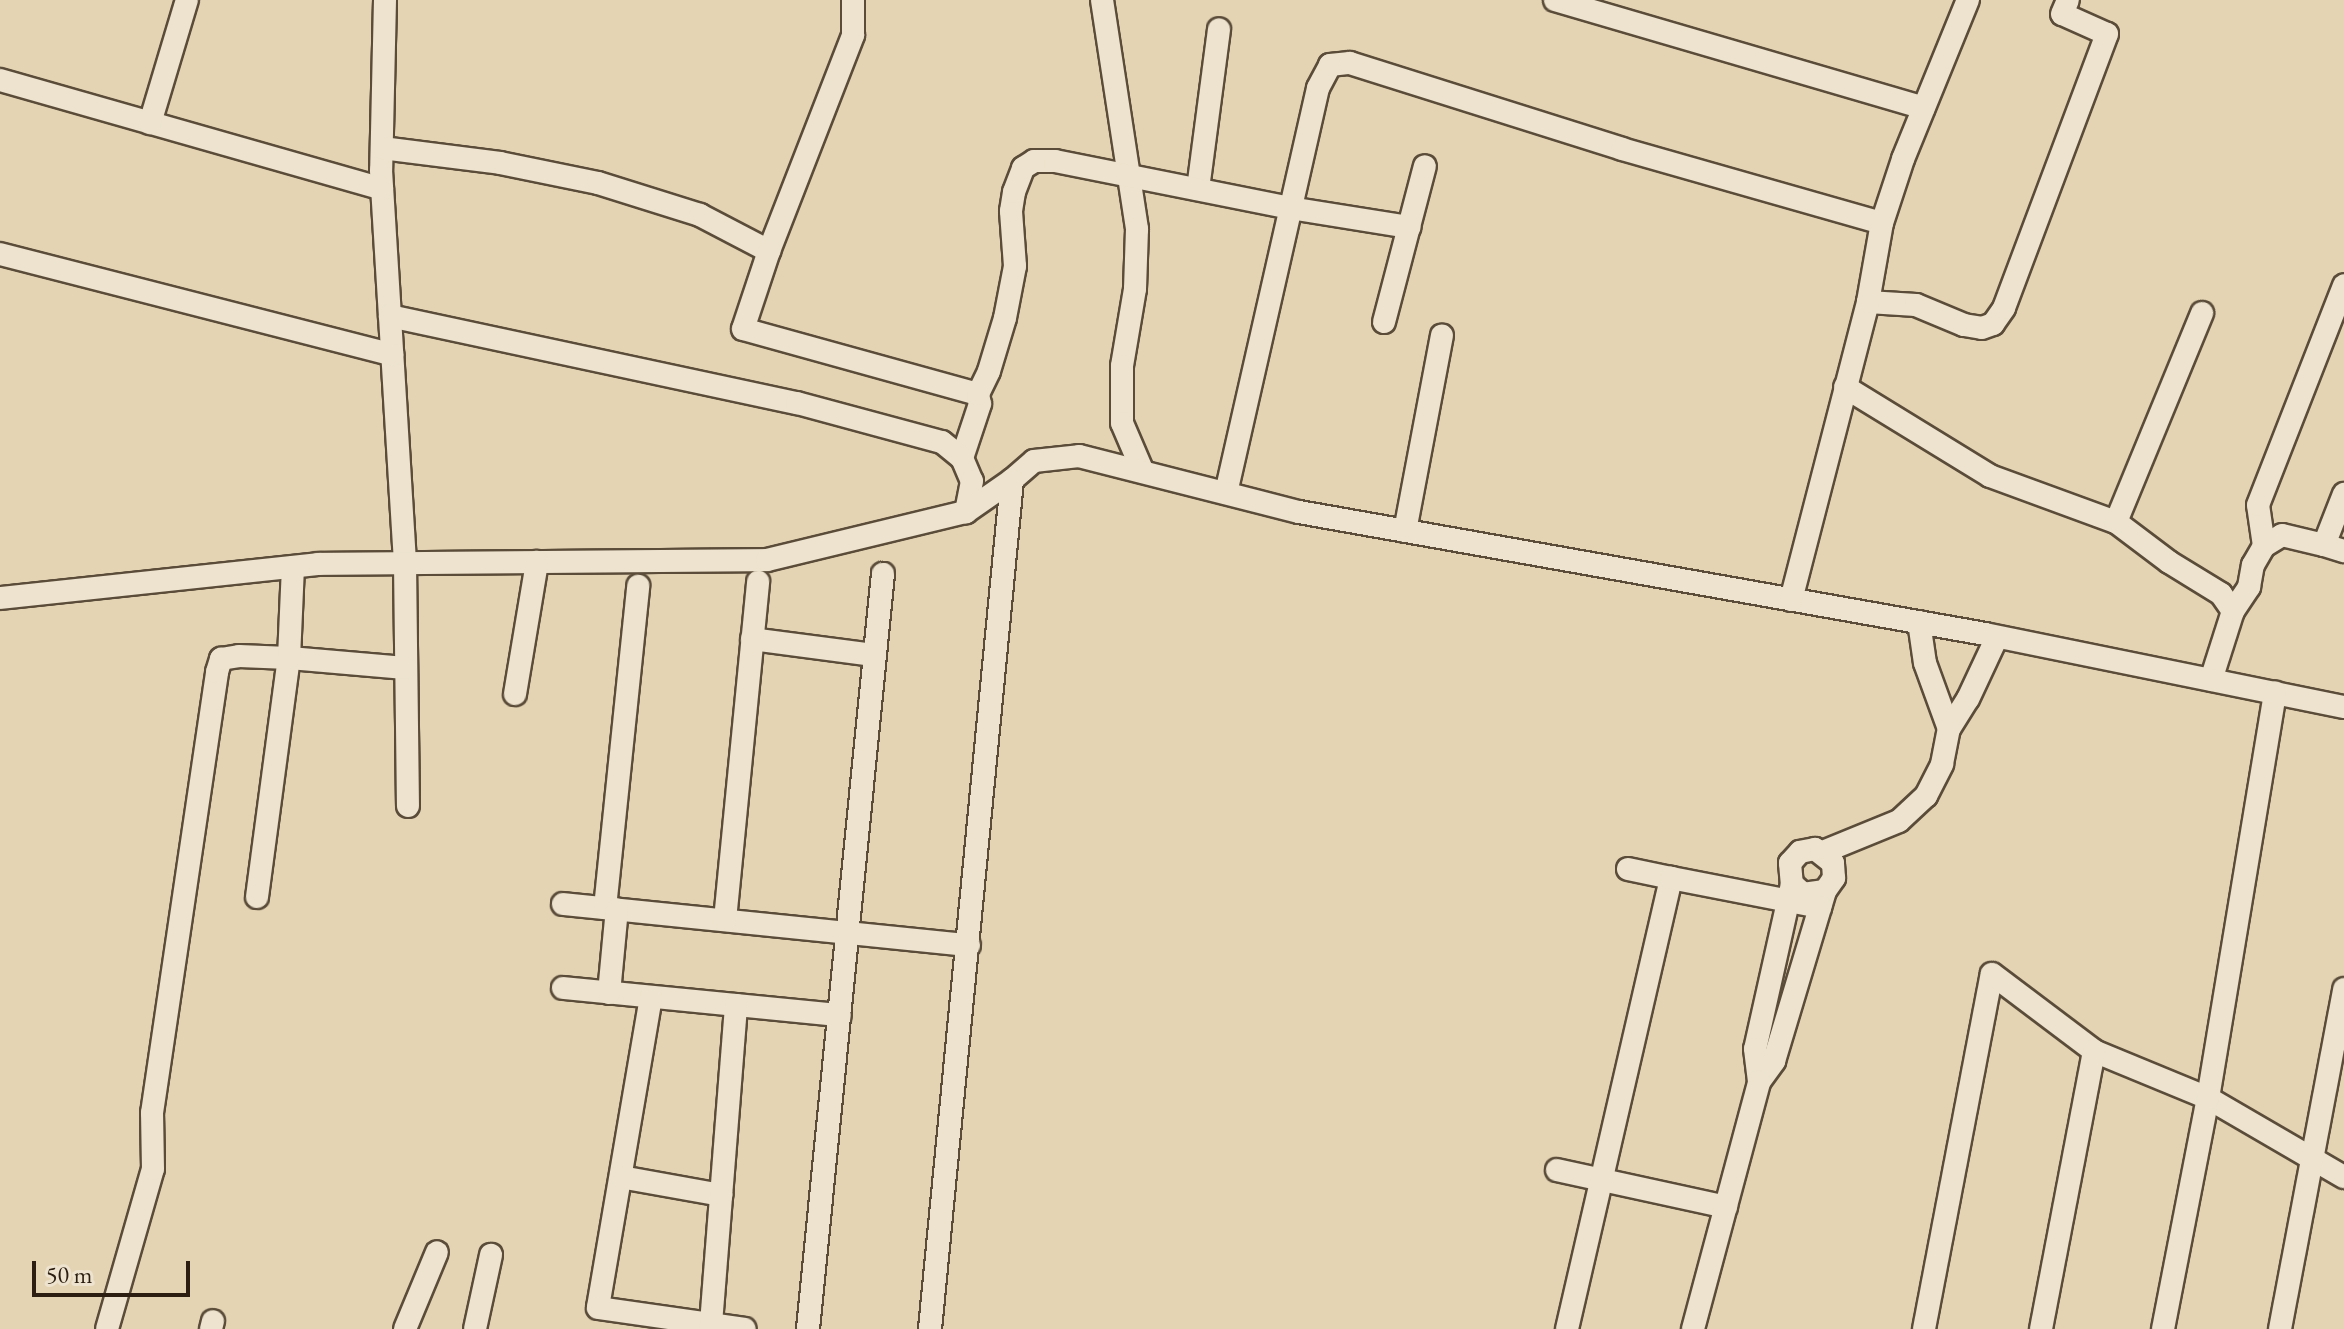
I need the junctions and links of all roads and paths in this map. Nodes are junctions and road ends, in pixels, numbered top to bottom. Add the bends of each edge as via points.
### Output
1 (187, 0) edge
2 (385, 0) edge
3 (853, 0) edge
4 (1102, 0) edge
5 (1555, 0) edge
6 (1968, 0) edge
7 (2068, 0) edge
8 (1219, 29) dead end
9 (0, 80) edge
10 (1924, 108) junction
11 (150, 123) junction
12 (382, 148) junction
13 (1425, 166) dead end
14 (1127, 174) junction
15 (382, 189) junction
16 (1198, 189) junction
17 (1290, 208) junction
18 (1882, 223) junction
19 (1409, 227) junction
20 (769, 251) junction
21 (0, 254) edge
22 (2344, 285) edge
23 (1868, 302) junction
24 (2202, 313) dead end
25 (390, 316) junction
26 (1384, 322) dead end
27 (1442, 335) dead end
28 (392, 355) junction
29 (1845, 387) junction
30 (978, 394) junction
31 (962, 458) junction
32 (1143, 472) junction
33 (1012, 480) junction
34 (1226, 493) junction
35 (2344, 494) edge
36 (966, 512) junction
37 (2116, 522) junction
38 (1405, 531) junction
39 (2264, 546) junction
40 (2334, 548) edge
41 (537, 562) junction
42 (405, 563) junction
43 (293, 567) junction
44 (883, 574) dead end
45 (758, 582) dead end
46 (638, 586) dead end
47 (0, 598) edge
48 (1791, 600) junction
49 (2233, 611) junction
50 (1919, 622) junction
51 (1997, 637) junction
52 (752, 639) junction
53 (874, 655) junction
54 (289, 658) junction
55 (406, 668) junction
56 (2211, 680) junction
57 (2275, 693) junction
58 (515, 694) dead end
59 (2344, 707) edge
60 (1949, 729) junction
61 (408, 806) dead end
62 (1823, 852) junction
63 (1628, 869) dead end
64 (1671, 878) junction
65 (1790, 892) junction
66 (257, 897) dead end
67 (1823, 899) junction
68 (563, 904) dead end
69 (611, 909) junction
70 (725, 920) junction
71 (848, 933) junction
72 (969, 945) junction
73 (563, 988) dead end
74 (2344, 989) edge
75 (609, 993) junction
76 (651, 997) junction
77 (736, 1005) junction
78 (840, 1015) junction
79 (2094, 1051) junction
80 (1759, 1082) junction
81 (2208, 1098) junction
82 (2311, 1157) junction
83 (1557, 1170) dead end
84 (621, 1177) junction
85 (2344, 1177) edge
86 (1600, 1179) junction
87 (721, 1195) junction
88 (1726, 1207) junction
89 (437, 1252) dead end
90 (491, 1255) dead end
91 (711, 1324) junction
92 (107, 1329) edge
93 (405, 1329) edge
94 (475, 1329) edge
95 (745, 1329) edge
96 (808, 1329) edge
97 (930, 1329) edge
98 (1567, 1329) edge
99 (1693, 1329) edge
100 (1924, 1329) edge
101 (2041, 1329) edge
102 (2163, 1329) edge
103 (2280, 1329) edge

1 - 11 street
2 - 12 street
3 - 20 street via 853,35
4 - 14 street
5 - 10 street
6 - 10 street
7 - 23 street via 2062,14 2107,34 2004,308 1993,324 1982,328 1916,305
8 - 16 street
9 - 11 street
10 - 18 street
11 - 15 street
12 - 15 street
12 - 20 street via 500,163 598,183 700,215
13 - 19 street
14 - 16 street
14 - 30 street via 1055,161 1034,161 1023,168 1011,211 1015,266 1005,318
14 - 32 street via 1137,229 1135,289 1122,366 1122,423
15 - 25 street
16 - 17 street
17 - 18 street via 1318,88 1330,65 1350,63 1622,149
17 - 19 street
17 - 34 street
18 - 23 street
19 - 26 street
20 - 30 street via 743,329
21 - 28 street
22 - 39 street via 2258,505
23 - 29 street
24 - 37 street
25 - 28 street
25 - 31 street via 878,423 942,442
27 - 38 street
28 - 42 street
29 - 37 street via 1990,476
29 - 48 street
30 - 31 street via 980,404
31 - 36 street via 972,481
32 - 33 street via 1079,456 1034,461
32 - 34 street
33 - 36 street
33 - 72 street
34 - 38 street
35 - 40 street
36 - 41 street via 767,560
37 - 49 street via 2221,594
38 - 48 street
39 - 40 street via 2282,535
39 - 49 street via 2249,587
41 - 42 street
41 - 58 street
42 - 43 street
42 - 55 street
43 - 47 street
43 - 54 street
44 - 53 street
45 - 52 street
46 - 69 street
48 - 50 street
49 - 56 street
50 - 51 street
50 - 60 street via 1925,663
51 - 56 street
51 - 60 street
52 - 53 street
52 - 70 street
53 - 71 street
54 - 55 street
54 - 66 street
54 - 92 street via 221,659 217,672 152,1113 153,1169
55 - 61 street
56 - 57 street
57 - 59 street
57 - 81 street
60 - 62 street via 1942,764 1926,796 1899,821
62 - 65 street via 1808,849 1794,857 1788,870
62 - 67 street via 1834,870
63 - 64 street
64 - 65 street
64 - 86 street
65 - 67 street
65 - 80 street via 1755,1049
67 - 80 street via 1774,1061
68 - 69 street
69 - 70 street
69 - 75 street
70 - 71 street
71 - 72 street
71 - 78 street
72 - 97 street
73 - 75 street
74 - 82 street
75 - 76 street
76 - 77 street
76 - 84 street
77 - 78 street
77 - 87 street
78 - 96 street
79 - 81 street
79 - 100 street via 1992,974
79 - 101 street
80 - 88 street
81 - 82 street
81 - 102 street
82 - 85 street
82 - 103 street
83 - 86 street
84 - 87 street
84 - 91 street via 598,1308
86 - 88 street
86 - 98 street
87 - 91 street
88 - 99 street
89 - 93 street
90 - 94 street
91 - 95 street

